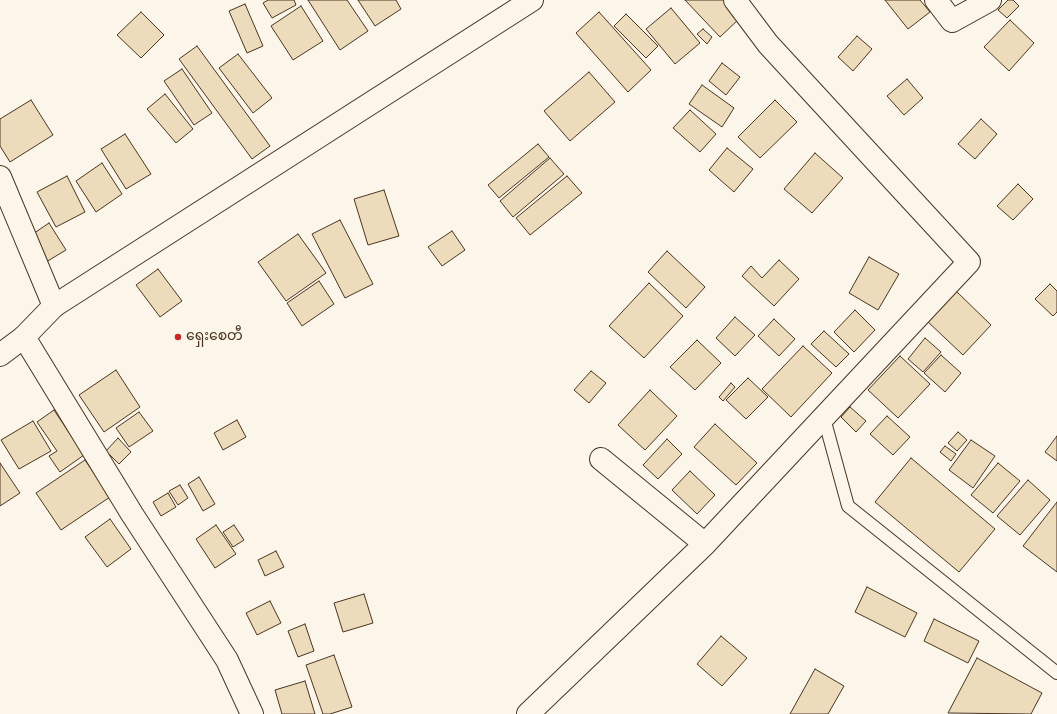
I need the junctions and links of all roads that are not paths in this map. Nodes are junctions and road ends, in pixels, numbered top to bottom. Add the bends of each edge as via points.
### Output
1 (532, 0) edge
2 (735, 0) edge
3 (936, 0) edge
4 (990, 0) edge
5 (0, 176) edge
6 (54, 306) junction
7 (24, 337) junction
8 (0, 355) edge
9 (824, 418) junction
10 (602, 459) dead end
11 (705, 544) junction
12 (1057, 673) edge
13 (252, 714) edge
14 (528, 714) edge

1 - 6 street
2 - 9 street via 768,44 969,262
3 - 4 street via 952,21
5 - 6 street
6 - 7 street
7 - 8 street
7 - 13 street via 132,514 227,660
9 - 11 street
9 - 12 lane via 848,506
10 - 11 street
11 - 14 street

